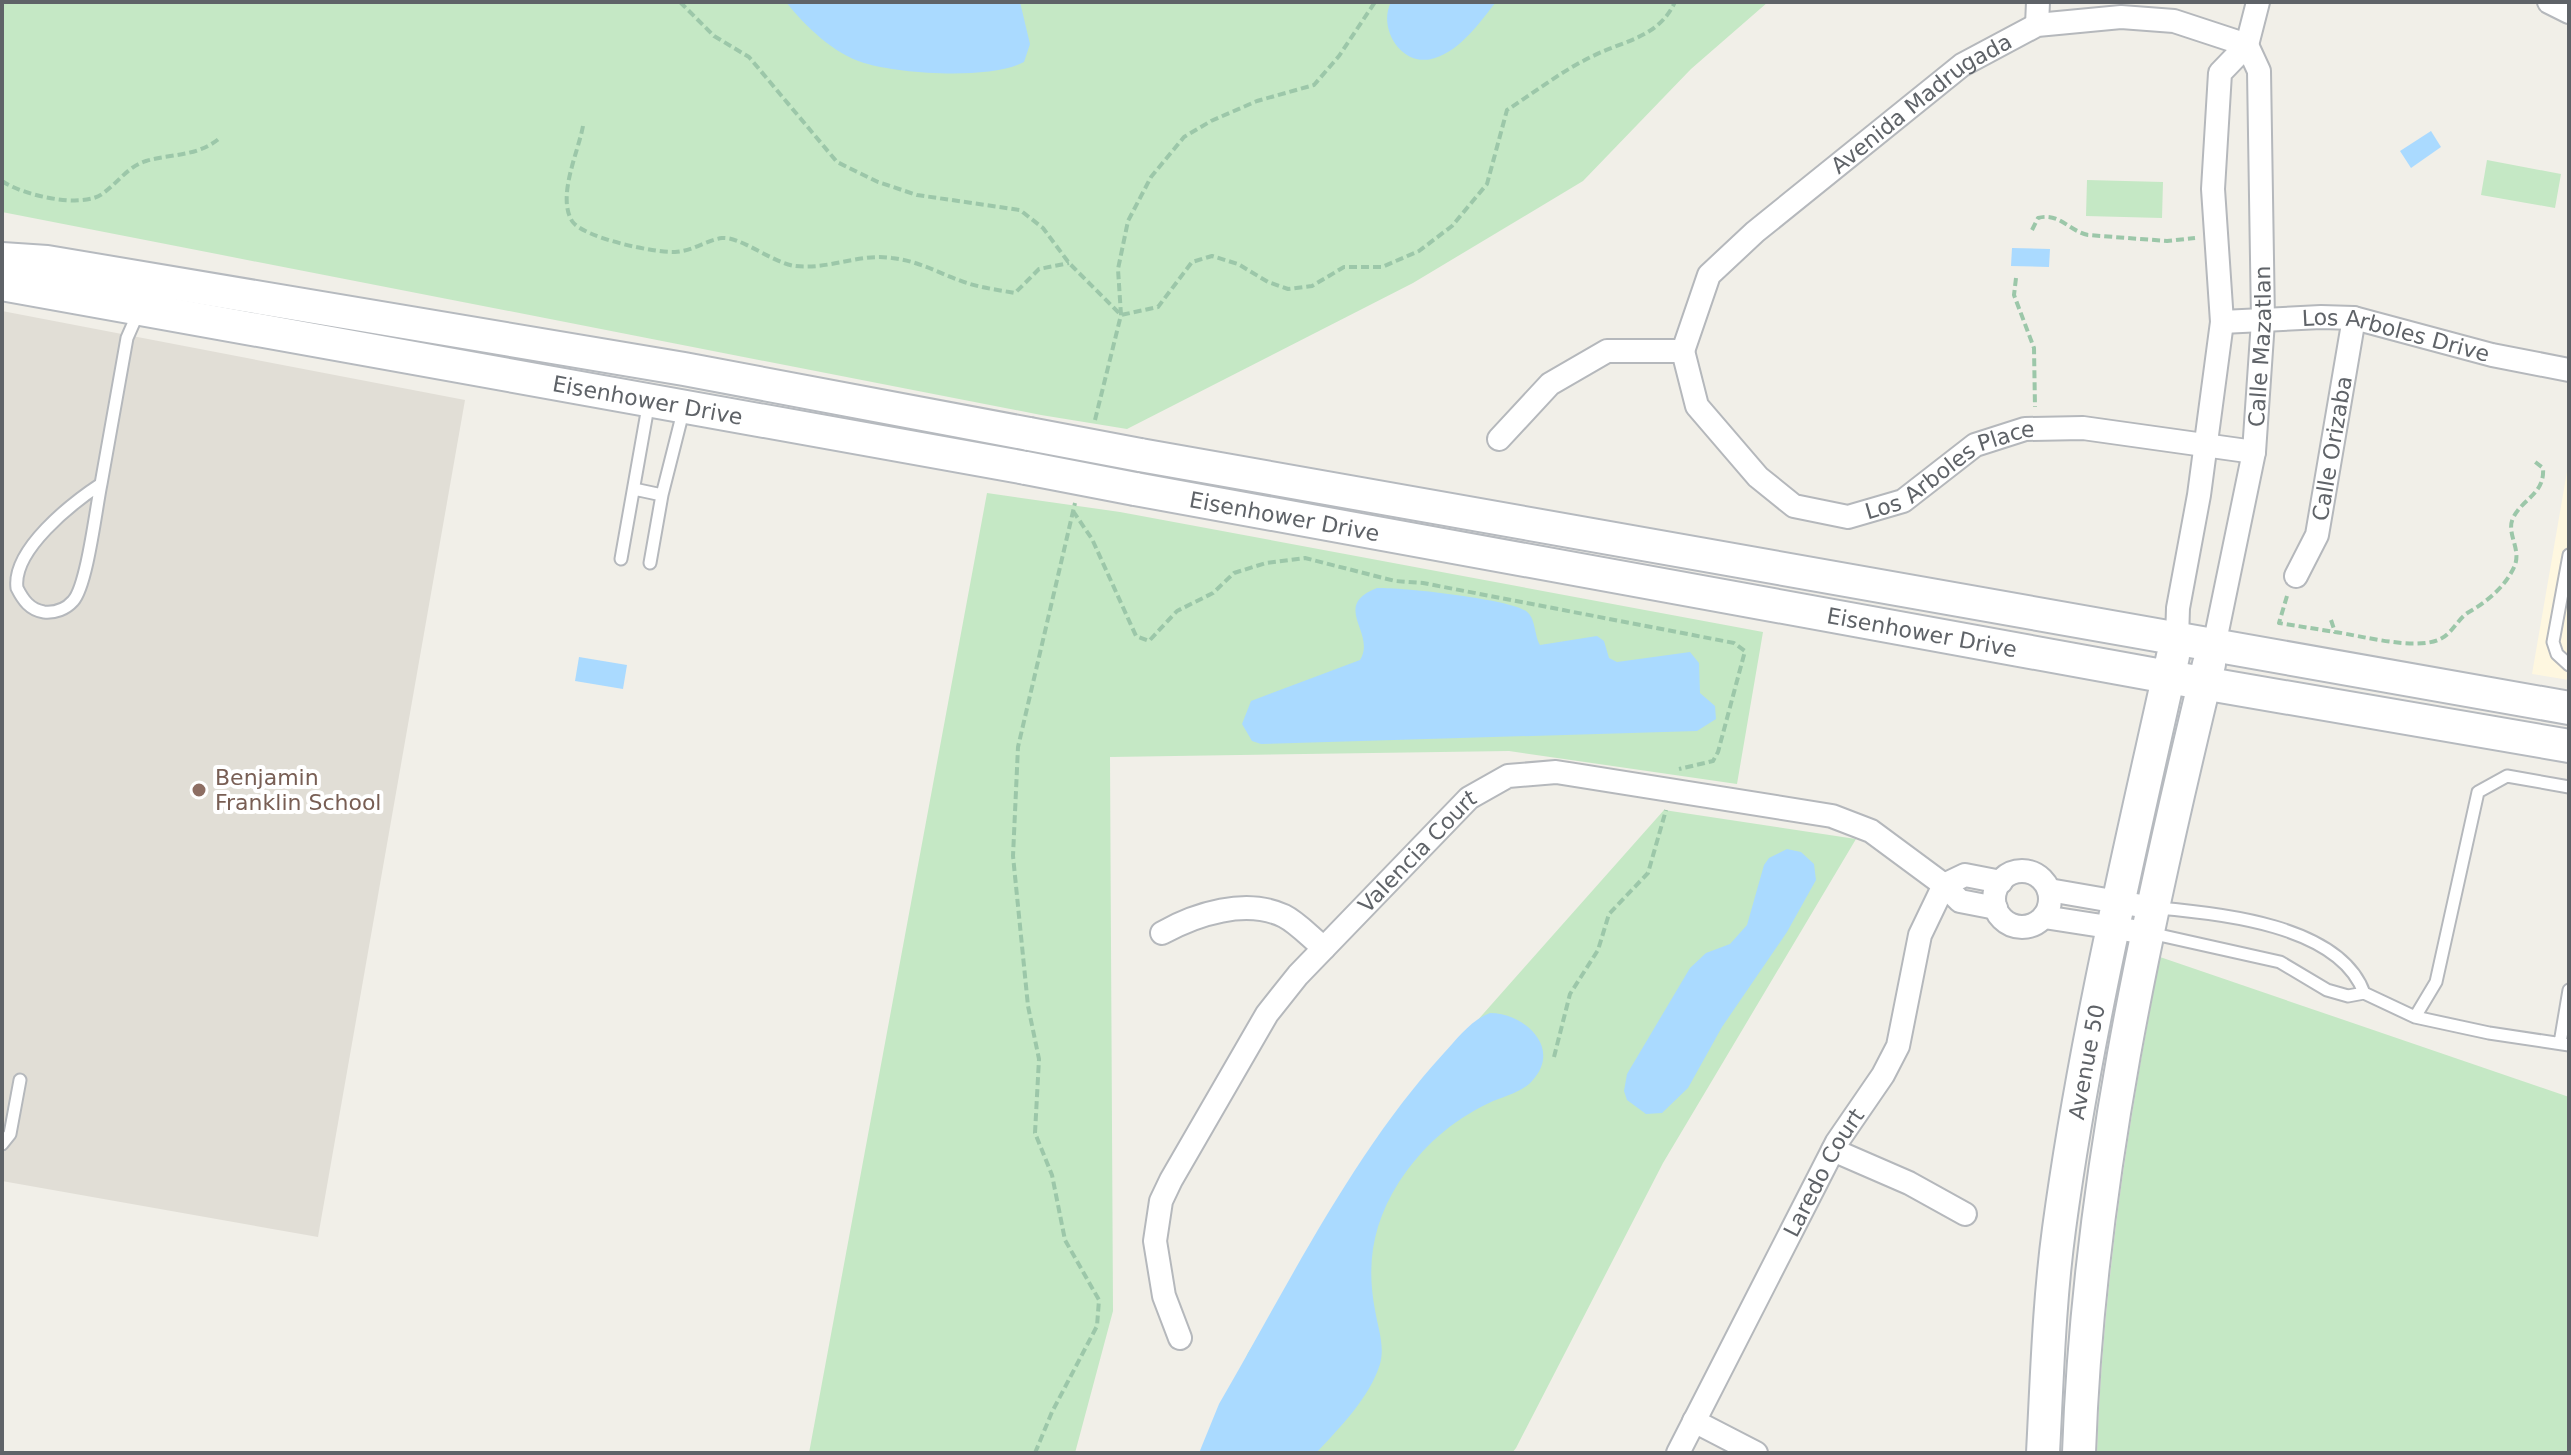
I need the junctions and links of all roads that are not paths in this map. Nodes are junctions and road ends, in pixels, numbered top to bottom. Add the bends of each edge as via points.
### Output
1 (2258, 2) edge
2 (2549, 2) edge
3 (2569, 12) edge
4 (2037, 13) edge
5 (2247, 45) junction
6 (2, 259) edge
7 (2, 284) edge
8 (190, 287) junction
9 (140, 310) junction
10 (2354, 318) junction
11 (2263, 321) junction
12 (2222, 322) junction
13 (1683, 351) junction
14 (2569, 370) edge
15 (792, 389) junction
16 (649, 401) junction
17 (685, 406) junction
18 (1499, 439) dead end
19 (2206, 446) junction
20 (2254, 452) junction
21 (101, 484) junction
22 (634, 489) junction
23 (662, 495) junction
24 (2569, 555) edge
25 (621, 559) dead end
26 (650, 563) dead end
27 (2296, 576) road end
28 (2177, 639) junction
29 (2214, 646) junction
30 (2569, 665) edge
31 (2168, 677) junction
32 (2205, 682) junction
33 (2569, 708) edge
34 (2569, 746) edge
35 (2569, 787) edge
36 (2001, 882) junction
37 (1944, 885) junction
38 (2049, 890) junction
39 (1996, 908) junction
40 (2115, 914) junction
41 (2044, 917) junction
42 (2150, 920) junction
43 (1162, 933) dead end
44 (1324, 948) junction
45 (2569, 990) edge
46 (2364, 993) junction
47 (2415, 1017) junction
48 (2564, 1044) edge
49 (20, 1080) dead end
50 (2, 1144) edge
51 (1833, 1150) junction
52 (1965, 1214) dead end
53 (1180, 1338) dead end
54 (1694, 1421) junction
55 (1678, 1453) edge
56 (1756, 1453) edge
57 (2043, 1453) edge
58 (2079, 1453) edge

1 - 5 street, Calle Mazatlan
2 - 3 street
4 - 5 street, Avenida Madrugada via 2174,21
4 - 13 street, Avenida Madrugada via 1962,65 1709,275
5 - 11 street, Calle Mazatlan via 2259,71
5 - 12 street, Calle Mazatlan via 2220,73 2213,189
6 - 8 main road, Eisenhower Drive
7 - 9 main road, Eisenhower Drive
8 - 9 main road via 149,297
8 - 15 main road, Eisenhower Drive
9 - 16 main road, Eisenhower Drive
9 - 21 lane via 127,338
10 - 11 street, Los Arboles Drive
10 - 14 street, Los Arboles Drive
10 - 27 street, Calle Orizaba via 2317,535
11 - 12 street, Los Arboles Drive
11 - 20 street, Calle Mazatlan
12 - 19 street, Calle Mazatlan
13 - 18 street via 1607,351 1550,384
13 - 19 street, Los Arboles Place via 1697,406 1758,477 1794,506 1848,517 1903,501 1975,445 2025,429 2083,428
15 - 16 main road via 757,400 665,385
15 - 28 main road, Eisenhower Drive, bridge
16 - 17 main road, Eisenhower Drive
16 - 22 lane
17 - 23 lane
17 - 31 main road, Eisenhower Drive, bridge
19 - 20 street, Los Arboles Place
19 - 28 street
20 - 29 street, Calle Mazatlan
21 - 21 lane via 67,506 21,561 17,588 35,609 55,612 80,591
22 - 23 lane
22 - 25 lane
23 - 26 lane
24 - 30 lane via 2553,642
28 - 29 main road, Eisenhower Drive
28 - 31 main road, Avenue 50
29 - 32 main road, Avenue 50
29 - 33 main road, Eisenhower Drive
31 - 32 main road, Eisenhower Drive
31 - 40 main road, Avenue 50
32 - 34 main road, Eisenhower Drive
32 - 42 main road, Avenue 50
35 - 47 lane via 2507,776 2478,792 2436,982
36 - 37 street, Valencia Court via 1965,875
36 - 38 street, Valencia Court via 2011,873 2029,872
36 - 39 street
37 - 39 street, Valencia Court via 1960,901
37 - 44 street, Valencia Court via 1896,848 1832,816 1556,772 1508,776 1469,798
37 - 51 street, Laredo Court via 1920,935 1898,1046
38 - 40 street, Valencia Court
38 - 41 street
39 - 41 street, Valencia Court via 2019,926
40 - 41 street, Valencia Court
40 - 42 street, Valencia Court
40 - 57 main road, Avenue 50 via 2059,1230
42 - 46 lane via 2280,962 2327,990 2348,996
42 - 46 lane via 2203,912 2272,924 2323,949 2358,976
42 - 58 main road, Avenue 50 via 2094,1234
43 - 44 street via 1208,913 1266,909 1287,917
44 - 53 street, Valencia Court via 1267,1014 1161,1201 1155,1241 1158,1265
45 - 48 lane
46 - 47 lane
47 - 48 lane
49 - 50 lane via 10,1134
51 - 52 street
51 - 54 street, Laredo Court
54 - 55 street, Laredo Court
54 - 56 street

